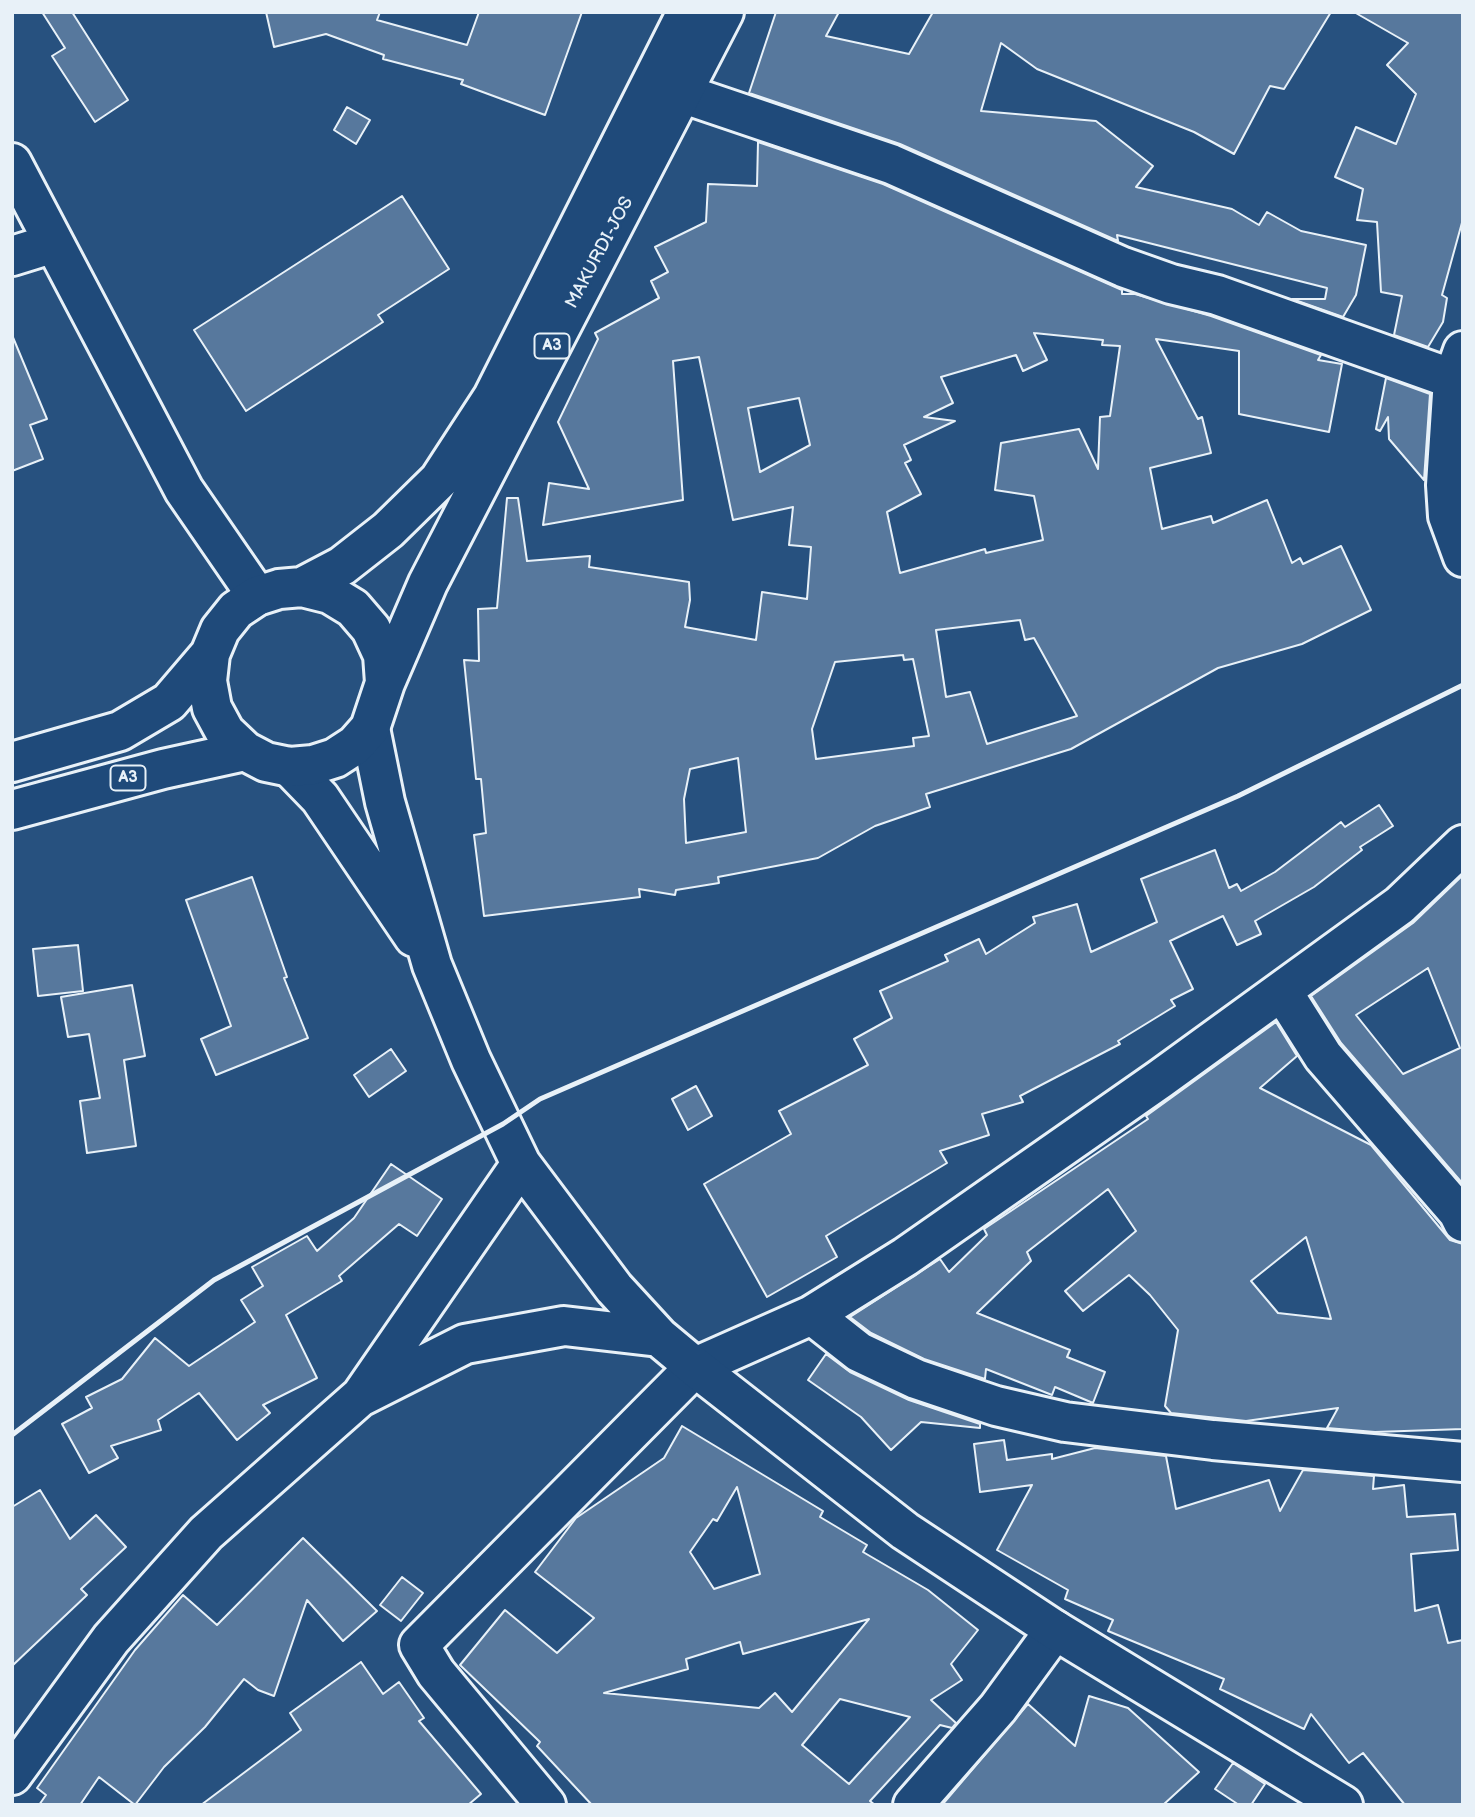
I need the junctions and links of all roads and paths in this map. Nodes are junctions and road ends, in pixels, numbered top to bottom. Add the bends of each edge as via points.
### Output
1 (687, 12) edge
2 (724, 12) edge
3 (684, 94) junction
4 (12, 163) edge
5 (54, 243) junction
6 (12, 256) edge
7 (1458, 365) edge
8 (1463, 556) edge
9 (302, 587) junction
10 (257, 596) junction
11 (210, 654) junction
12 (385, 683) junction
13 (370, 728) junction
14 (245, 751) junction
15 (12, 762) edge
16 (290, 767) junction
17 (12, 810) edge
18 (1463, 845) edge
19 (432, 965) junction
20 (1282, 991) junction
21 (521, 1164) junction
22 (1463, 1222) edge
23 (812, 1315) junction
24 (659, 1337) junction
25 (695, 1367) junction
26 (360, 1396) junction
27 (1463, 1462) edge
28 (1055, 1630) junction
29 (12, 1775) edge
30 (546, 1805) edge
31 (914, 1805) edge
32 (1343, 1805) edge

1 - 9 main road, MAKURDI-JOS / A3 via 493,397 439,480 388,530 342,566
2 - 3 main road, MAKURDI-JOS / A3
3 - 7 main road via 891,164 1171,284
3 - 12 main road, MAKURDI-JOS / A3 via 428,583
4 - 5 main road
5 - 6 main road
5 - 10 main road via 184,490
7 - 8 main road via 1446,485 1448,516
9 - 10 main road, A3
9 - 12 main road, A3 via 330,594 353,608 372,629 383,655
10 - 11 main road, A3 via 220,630
11 - 14 main road, A3 via 207,681 212,708 225,732
11 - 15 main road, A3 via 169,702 120,731
12 - 13 main road, A3
13 - 16 main road, A3 via 335,758
13 - 19 main road
14 - 16 main road, A3
14 - 17 main road, A3
16 - 19 main road via 339,824
18 - 20 main road via 1400,905
19 - 21 main road
20 - 22 main road via 1323,1056
20 - 23 main road via 905,1256
21 - 24 main road via 614,1288
21 - 26 main road
23 - 25 main road
23 - 27 main road via 859,1352 916,1379 996,1406 1065,1422
24 - 25 main road
24 - 26 main road via 564,1326 465,1344
25 - 28 main road via 905,1531
25 - 30 main road via 419,1645 436,1673
26 - 29 main road via 206,1533 111,1639
28 - 31 main road via 998,1708
28 - 32 main road

